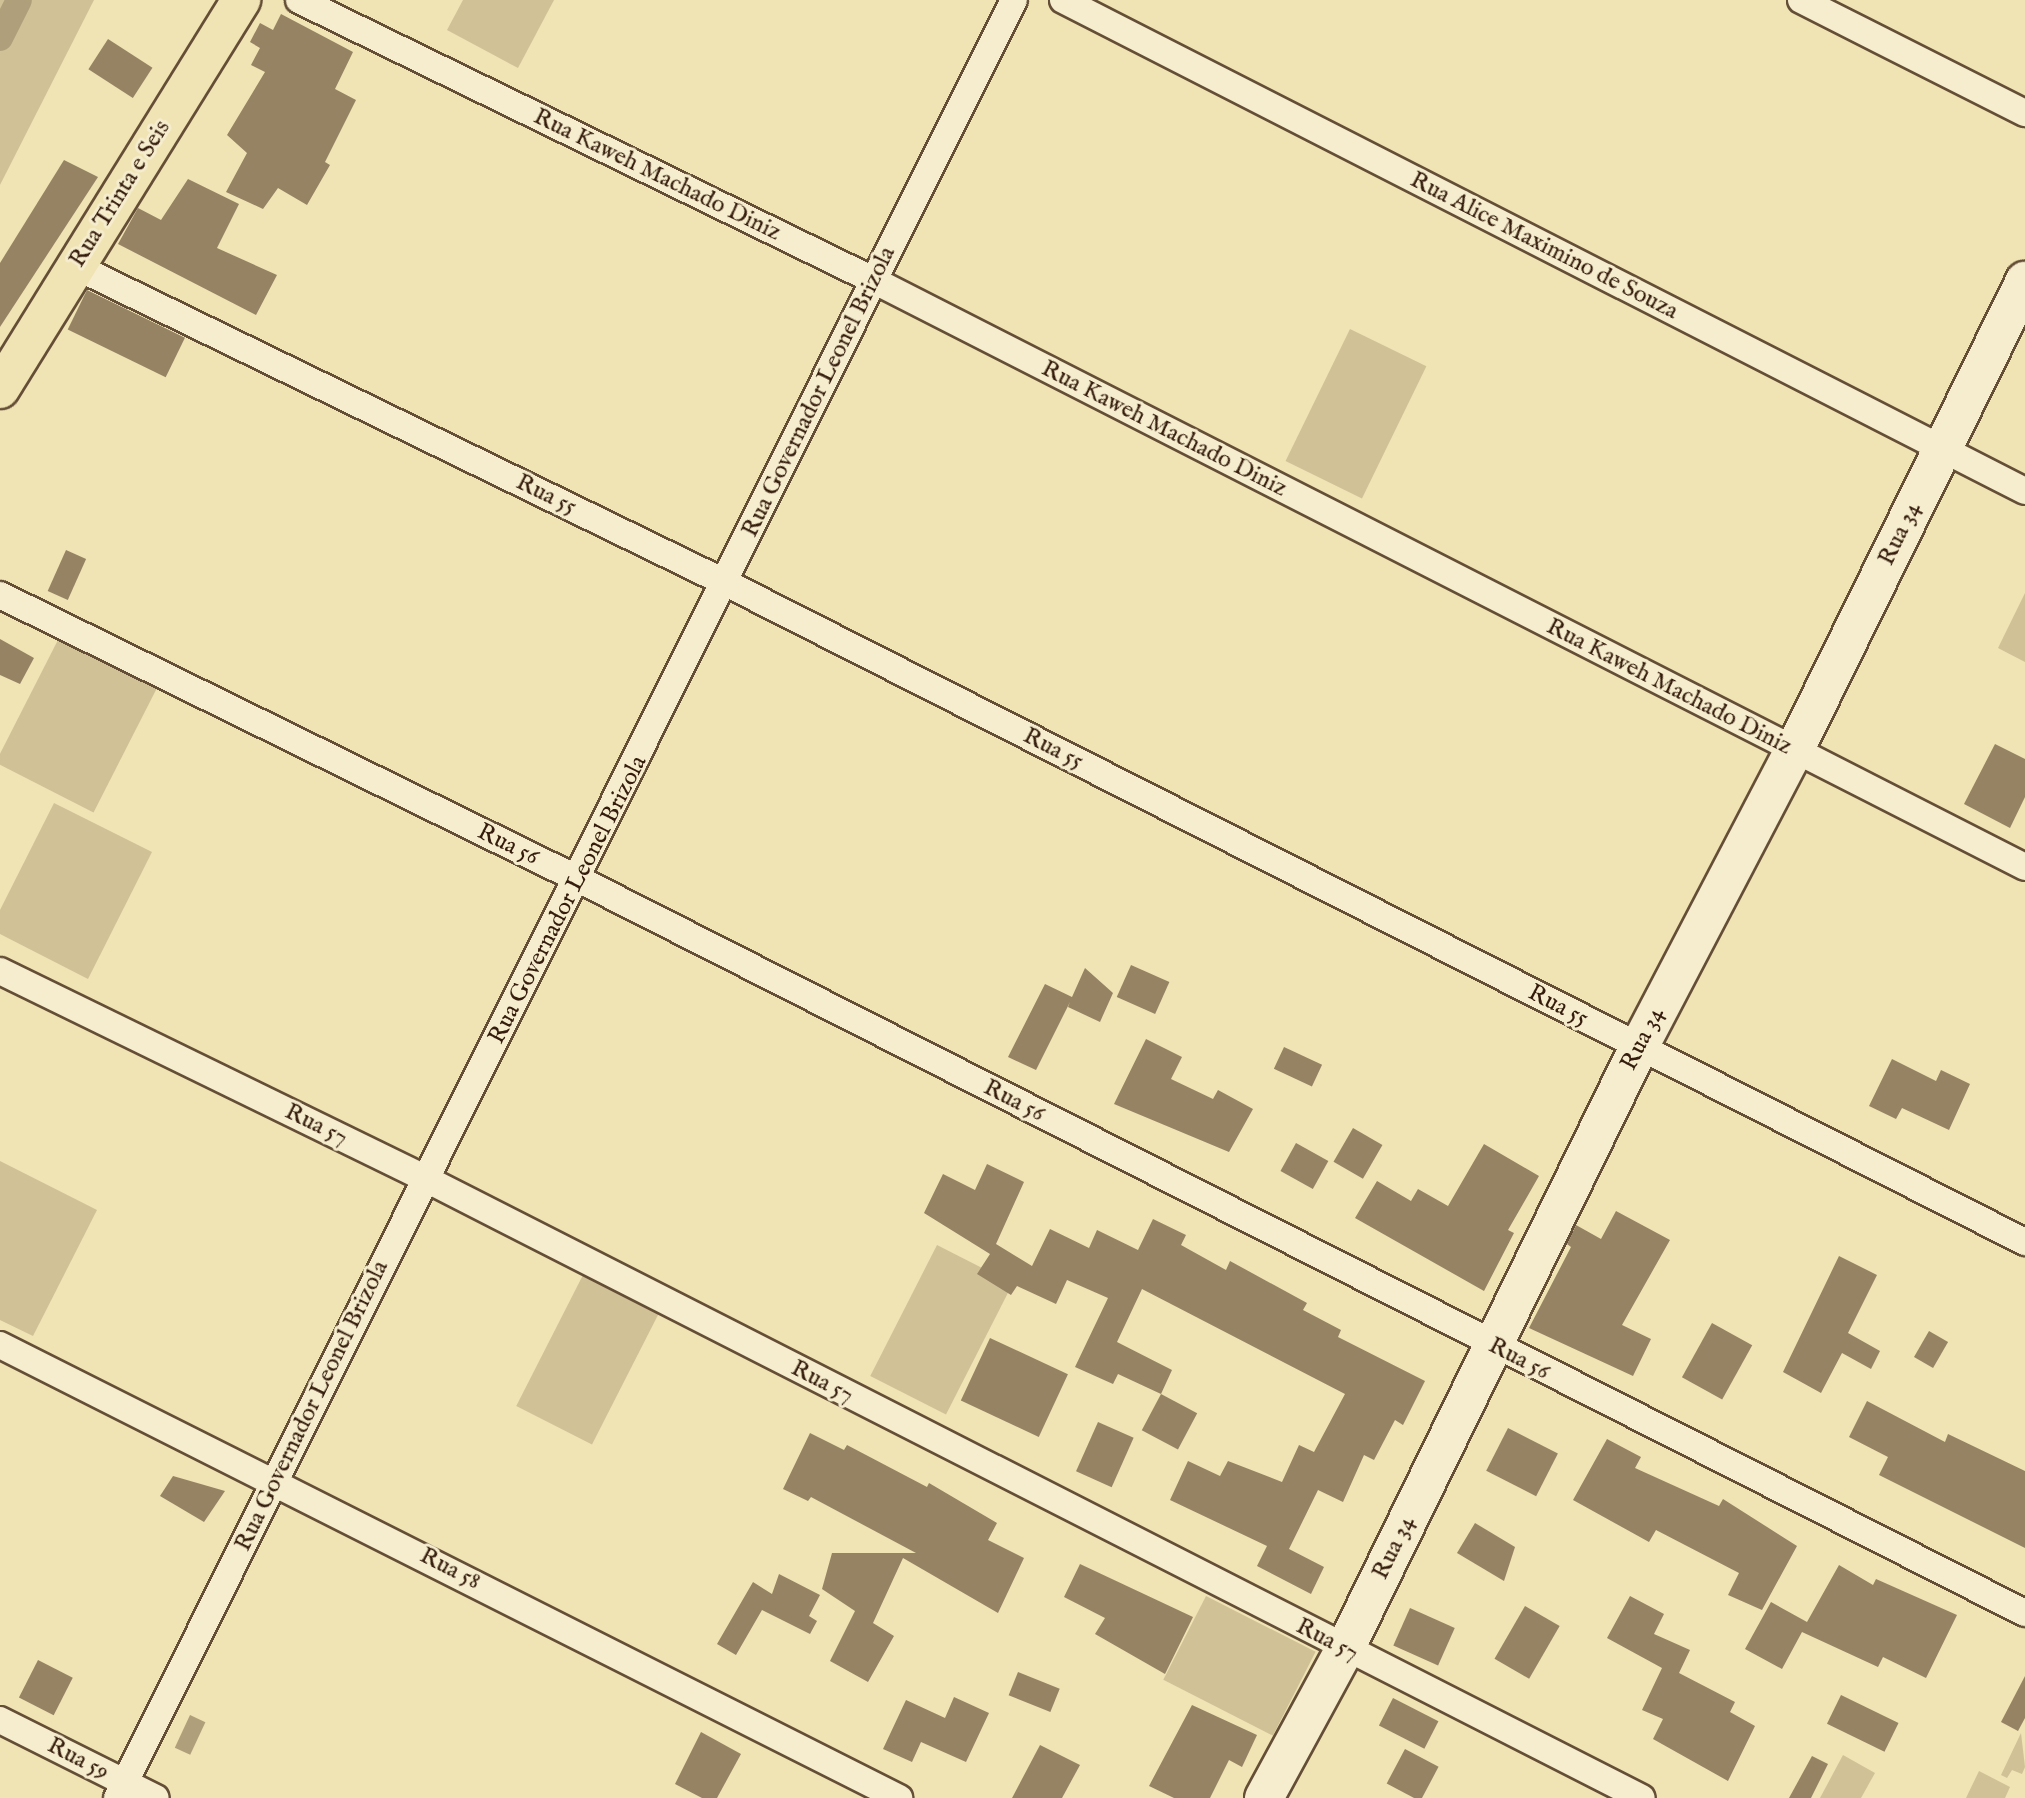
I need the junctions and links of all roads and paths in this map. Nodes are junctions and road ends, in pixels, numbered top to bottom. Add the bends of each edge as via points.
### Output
1 (241, 0) edge
2 (299, 0) edge
3 (1014, 0) edge
4 (1063, 0) edge
5 (1801, 0) edge
6 (2025, 113) edge
7 (75, 266) junction
8 (873, 280) junction
9 (2025, 281) edge
10 (0, 390) edge
11 (1941, 449) junction
12 (2025, 491) edge
13 (726, 583) junction
14 (0, 595) edge
15 (1794, 751) junction
16 (2025, 867) edge
17 (580, 880) junction
18 (0, 971) edge
19 (1639, 1047) junction
20 (426, 1178) junction
21 (2025, 1242) edge
22 (0, 1345) edge
23 (1494, 1346) junction
24 (275, 1480) junction
25 (2025, 1613) edge
26 (1345, 1649) junction
27 (0, 1720) edge
28 (121, 1790) edge
29 (156, 1798) edge
30 (899, 1798) edge
31 (1264, 1798) edge
32 (1642, 1798) edge

1 - 7 main road, Rua Trinta e Seis
2 - 8 street, Rua Kaweh Machado Diniz
3 - 8 street, Rua Governador Leonel Brizola
4 - 11 street, Rua Alice Maximino de Souza
5 - 6 street
7 - 10 main road, Rua Trinta e Seis
7 - 13 street, Rua 55
8 - 13 street, Rua Governador Leonel Brizola
8 - 15 street, Rua Kaweh Machado Diniz
9 - 11 street, Rua 34
11 - 12 street, Rua Alice Maximino de Souza
11 - 15 street, Rua 34
13 - 17 street, Rua Governador Leonel Brizola
13 - 19 street, Rua 55
14 - 17 street, Rua 56
15 - 16 street, Rua Kaweh Machado Diniz
15 - 19 street, Rua 34
17 - 20 street, Rua Governador Leonel Brizola
17 - 23 street, Rua 56
18 - 20 street, Rua 57
19 - 21 street, Rua 55
19 - 23 street, Rua 34
20 - 24 street, Rua Governador Leonel Brizola
20 - 26 street, Rua 57
22 - 24 street, Rua 58
23 - 25 street, Rua 56
23 - 26 street, Rua 34
24 - 28 street, Rua Governador Leonel Brizola
24 - 30 street, Rua 58
26 - 31 street, Rua 34
26 - 32 street, Rua 57
27 - 28 street, Rua 59
28 - 29 street, Rua 59

